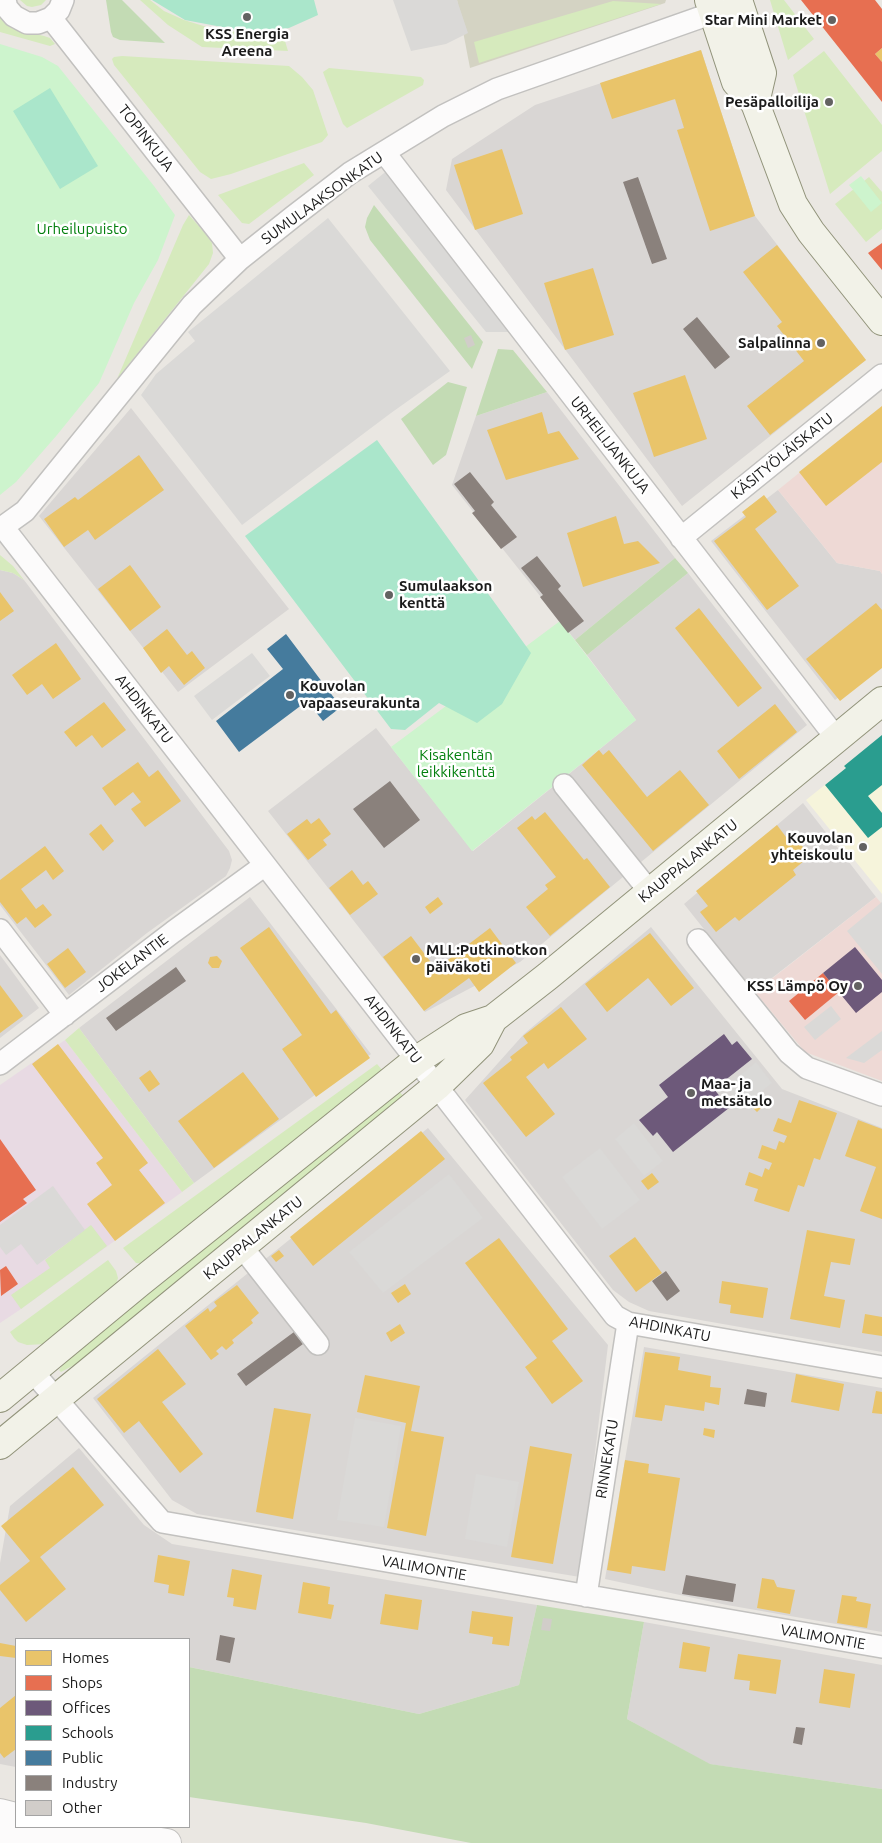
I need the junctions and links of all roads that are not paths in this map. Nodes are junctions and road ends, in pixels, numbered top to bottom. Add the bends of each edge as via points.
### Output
1 (5, 0) edge
2 (739, 2) edge
3 (711, 7) edge
4 (57, 9) edge
5 (755, 103) junction
6 (384, 152) junction
7 (240, 259) junction
8 (882, 322) edge
9 (882, 375) edge
10 (1, 528) edge
11 (681, 538) junction
12 (882, 701) edge
13 (837, 739) junction
14 (564, 785) dead end
15 (265, 865) junction
16 (650, 892) junction
17 (0, 930) edge
18 (698, 940) dead end
19 (65, 1015) junction
20 (493, 1019) junction
21 (417, 1060) junction
22 (0, 1064) edge
23 (437, 1086) junction
24 (882, 1095) edge
25 (242, 1247) junction
26 (628, 1323) junction
27 (318, 1344) dead end
28 (882, 1367) edge
29 (33, 1372) junction
30 (0, 1398) edge
31 (56, 1399) junction
32 (0, 1445) edge
33 (586, 1596) junction
34 (882, 1647) edge
35 (0, 1813) edge
36 (15, 1817) edge
37 (100, 1828) edge
38 (0, 1834) edge
39 (123, 1836) junction
40 (167, 1843) edge

1 - 4 street, TOPINKUJA via 14,16 27,23 38,23
2 - 3 street, SUMULAAKSONKATU
2 - 5 main road via 762,72
3 - 5 main road via 736,82
3 - 6 street, SUMULAAKSONKATU via 497,89 443,116
4 - 7 street, TOPINKUJA
5 - 8 main road via 801,219
6 - 7 street, SUMULAAKSONKATU via 343,178
6 - 11 street, URHEILIJANKUJA
7 - 10 street, SUMULAAKSONKATU via 192,304 25,511
9 - 11 street, KÄSITYÖLÄISKATU
10 - 15 street, AHDINKATU
11 - 13 street, URHEILIJANKUJA
12 - 13 main road, KAUPPALANKATU
13 - 16 main road, KAUPPALANKATU
14 - 16 street
15 - 19 street, JOKELANTIE
15 - 21 street, AHDINKATU
16 - 20 main road, KAUPPALANKATU
17 - 19 street
18 - 24 street via 789,1053 807,1068
19 - 22 street, JOKELANTIE
20 - 21 main road, KAUPPALANKATU via 466,1028
20 - 23 main road, KAUPPALANKATU via 480,1044
21 - 23 street, AHDINKATU
21 - 29 main road, KAUPPALANKATU
23 - 25 main road, KAUPPALANKATU
23 - 26 street, AHDINKATU via 615,1316
25 - 27 street
25 - 31 main road, KAUPPALANKATU
26 - 28 street, AHDINKATU
26 - 33 street, RINNEKATU
29 - 30 main road, KAUPPALANKATU
29 - 31 street, VALIMONTIE
31 - 32 main road, KAUPPALANKATU
31 - 33 street, VALIMONTIE via 162,1522
33 - 34 street, VALIMONTIE
35 - 36 street
37 - 39 street
38 - 39 street
39 - 40 street

